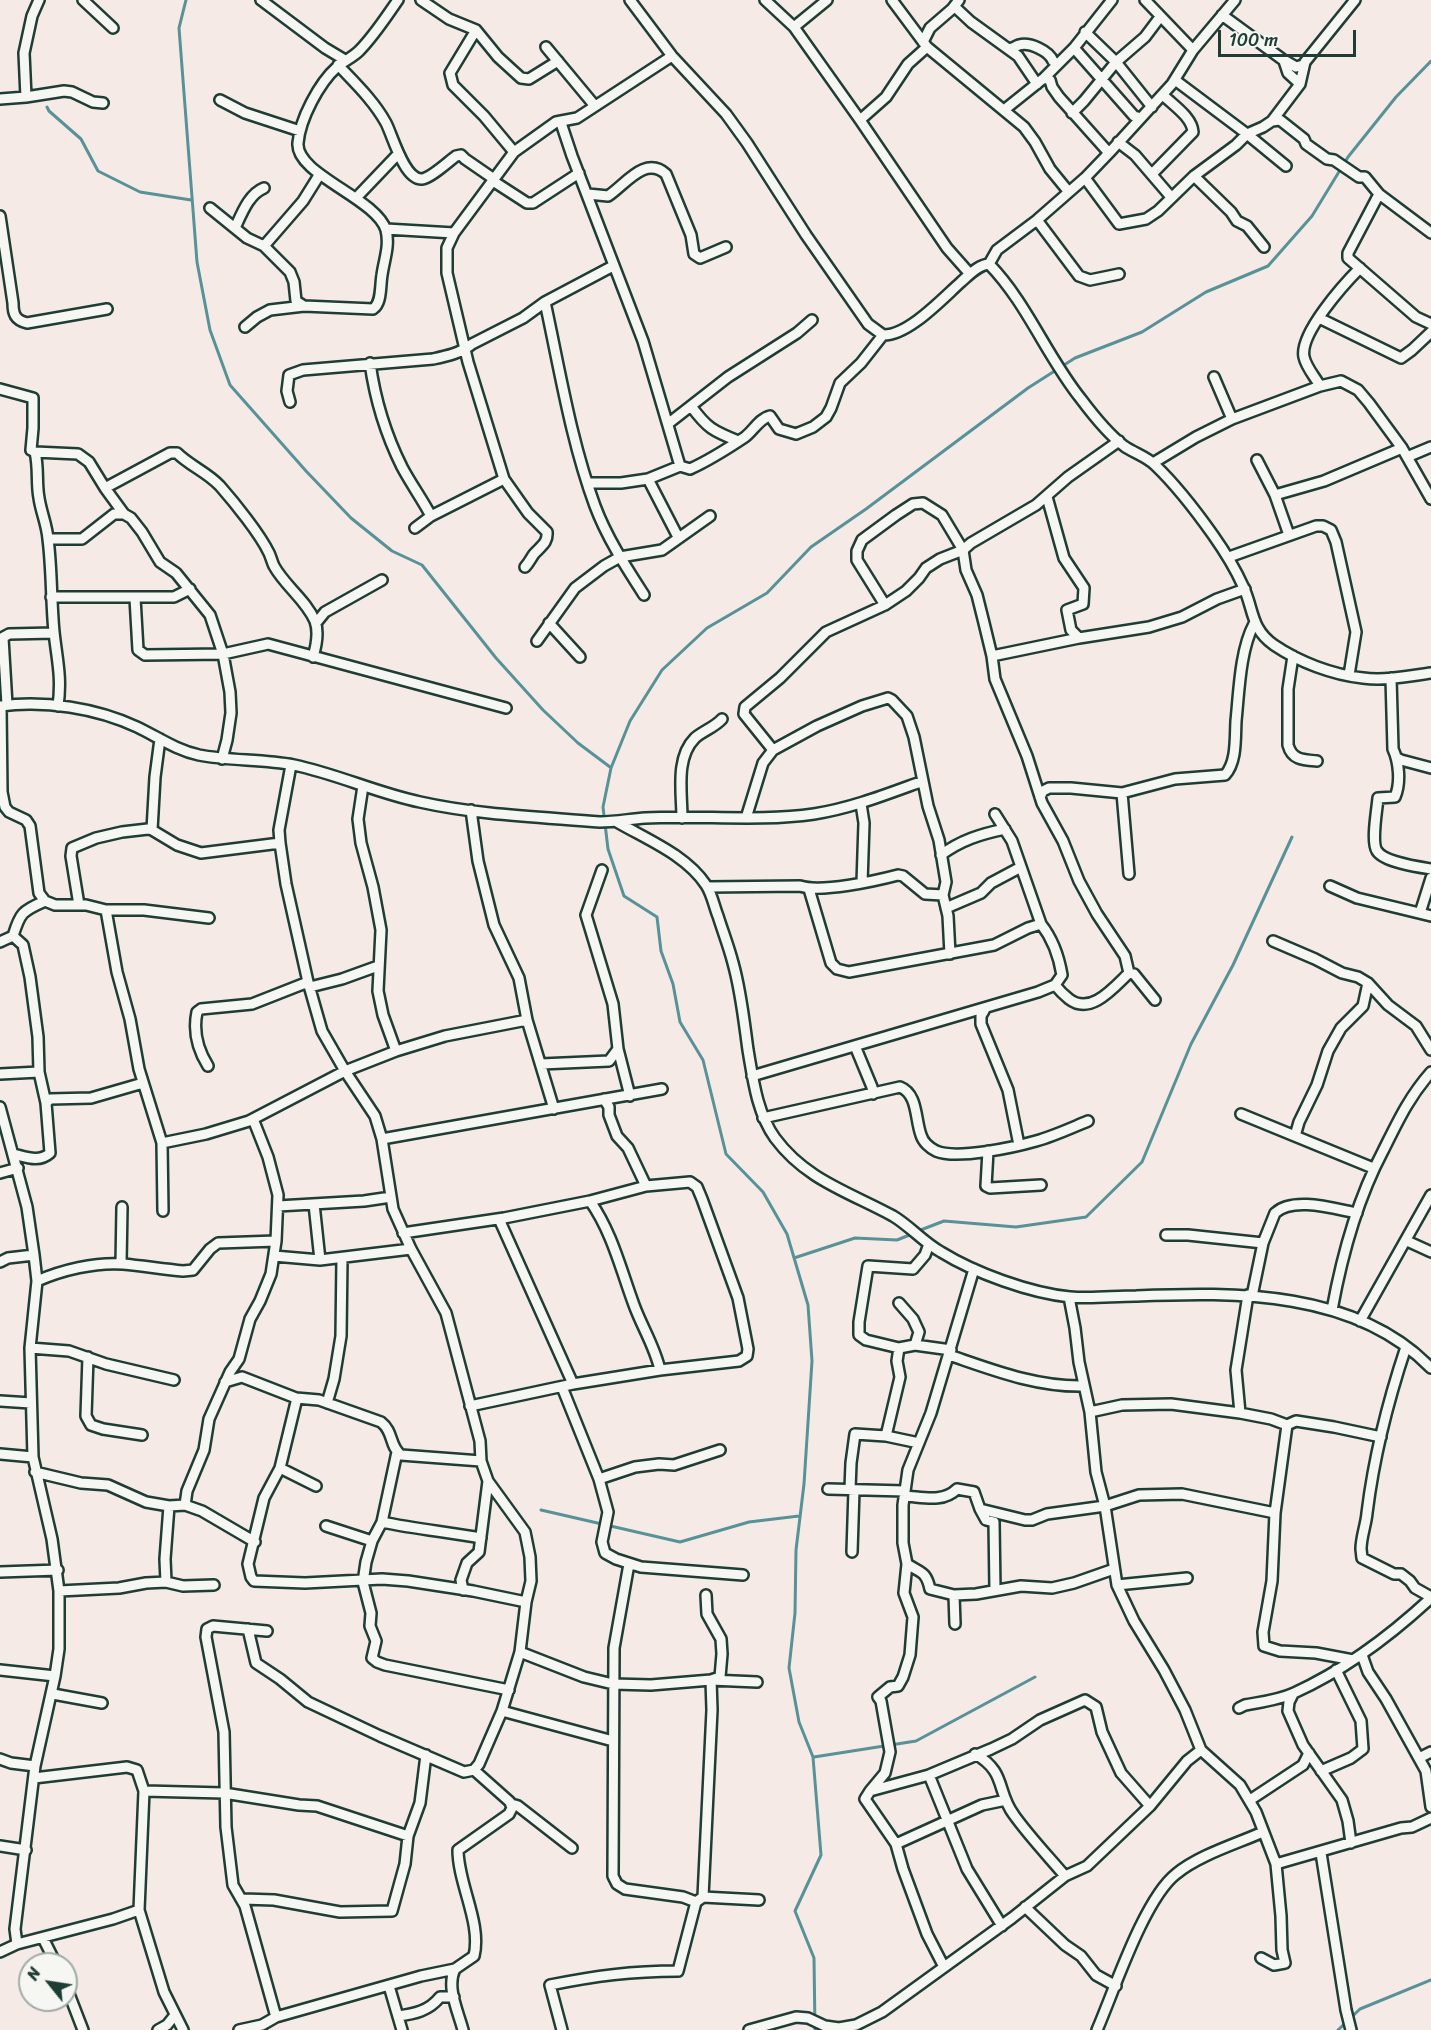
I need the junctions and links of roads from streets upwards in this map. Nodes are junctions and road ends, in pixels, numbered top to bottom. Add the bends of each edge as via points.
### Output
1 (39, 0) edge
2 (82, 0) edge
3 (261, 0) edge
4 (398, 0) edge
5 (421, 0) edge
6 (630, 0) edge
7 (765, 0) edge
8 (827, 0) edge
9 (892, 0) edge
10 (959, 0) edge
11 (1113, 0) edge
12 (1145, 0) edge
13 (1235, 0) edge
14 (1355, 0) edge
15 (952, 9) junction
16 (1222, 15) junction
17 (1160, 17) junction
18 (794, 27) junction
19 (113, 28) dead end
20 (476, 30) junction
21 (1085, 32) junction
22 (925, 44) junction
23 (546, 47) dead end
24 (1010, 49) junction
25 (1071, 50) junction
26 (1193, 50) junction
27 (672, 56) junction
28 (1282, 59) junction
29 (1054, 60) junction
30 (558, 61) junction
31 (1116, 62) junction
32 (342, 63) junction
33 (1303, 65) junction
34 (1102, 79) junction
35 (1175, 80) junction
36 (1040, 81) junction
37 (1300, 84) junction
38 (1163, 95) junction
39 (26, 97) junction
40 (0, 99) edge
41 (220, 100) dead end
42 (103, 103) dead end
43 (595, 106) junction
44 (1152, 107) junction
45 (1004, 110) junction
46 (1072, 113) junction
47 (1277, 117) junction
48 (1141, 118) junction
49 (860, 120) junction
50 (561, 123) junction
51 (300, 131) junction
52 (1247, 134) junction
53 (1119, 142) junction
54 (514, 152) junction
55 (1109, 153) junction
56 (398, 154) junction
57 (1286, 166) dead end
58 (318, 173) junction
59 (579, 174) junction
60 (1152, 174) junction
61 (1194, 176) junction
62 (1085, 178) junction
63 (493, 180) junction
64 (264, 188) dead end
65 (1068, 191) junction
66 (588, 194) junction
67 (1379, 194) junction
68 (1171, 197) junction
69 (356, 198) junction
70 (210, 208) dead end
71 (0, 216) edge
72 (1037, 220) junction
73 (235, 228) junction
74 (386, 230) junction
75 (454, 233) junction
76 (1431, 233) edge
77 (264, 246) junction
78 (726, 247) dead end
79 (1264, 247) dead end
80 (3, 261) edge
81 (988, 264) junction
82 (613, 266) junction
83 (1360, 268) junction
84 (970, 274) junction
85 (1119, 274) dead end
86 (545, 302) junction
87 (304, 306) junction
88 (108, 309) dead end
89 (1319, 318) junction
90 (812, 320) dead end
91 (1431, 324) edge
92 (245, 327) dead end
93 (1431, 332) edge
94 (883, 336) junction
95 (465, 349) junction
96 (370, 363) junction
97 (1214, 377) dead end
98 (1320, 386) junction
99 (0, 389) edge
100 (290, 402) dead end
101 (691, 406) junction
102 (1232, 419) junction
103 (669, 423) junction
104 (738, 441) junction
105 (1119, 441) junction
106 (1431, 447) edge
107 (34, 452) junction
108 (1405, 453) junction
109 (1257, 460) dead end
110 (1153, 463) junction
111 (680, 466) junction
112 (504, 479) junction
113 (648, 479) junction
114 (588, 483) junction
115 (105, 488) junction
116 (1275, 495) junction
117 (1047, 497) junction
118 (1431, 499) edge
119 (124, 514) junction
120 (431, 516) junction
121 (710, 516) dead end
122 (415, 528) dead end
123 (1289, 535) junction
124 (678, 537) junction
125 (48, 539) junction
126 (963, 550) junction
127 (620, 557) junction
128 (1229, 557) junction
129 (525, 567) dead end
130 (382, 580) dead end
131 (190, 589) junction
132 (1245, 589) junction
133 (644, 595) dead end
134 (51, 597) junction
135 (135, 598) junction
136 (885, 605) junction
137 (549, 622) junction
138 (316, 623) junction
139 (1254, 624) junction
140 (54, 633) junction
141 (1079, 638) junction
142 (1, 639) edge
143 (537, 641) dead end
144 (223, 654) junction
145 (992, 656) junction
146 (1293, 656) junction
147 (313, 657) junction
148 (580, 657) dead end
149 (1431, 673) edge
150 (1348, 675) junction
151 (1391, 678) junction
152 (3, 706) edge
153 (58, 706) junction
154 (506, 708) dead end
155 (722, 718) dead end
156 (160, 739) junction
157 (773, 750) junction
158 (1397, 758) junction
159 (222, 759) junction
160 (1317, 761) dead end
161 (291, 765) junction
162 (1431, 768) edge
163 (923, 782) junction
164 (363, 786) junction
165 (1, 792) edge
166 (1122, 793) junction
167 (1040, 797) junction
168 (861, 804) junction
169 (471, 810) junction
170 (996, 814) dead end
171 (682, 818) junction
172 (746, 818) junction
173 (617, 822) junction
174 (1005, 829) junction
175 (152, 830) junction
176 (280, 843) junction
177 (941, 855) junction
178 (1021, 867) junction
179 (1431, 869) edge
180 (602, 870) dead end
181 (1129, 874) dead end
182 (1431, 878) edge
183 (862, 883) junction
184 (1330, 886) dead end
185 (708, 887) junction
186 (809, 889) junction
187 (943, 895) junction
188 (45, 901) junction
189 (79, 905) junction
190 (946, 908) junction
191 (106, 910) junction
192 (1420, 913) junction
193 (1431, 916) edge
194 (210, 918) dead end
195 (1041, 924) junction
196 (13, 936) junction
197 (1273, 941) dead end
198 (0, 942) edge
199 (950, 954) junction
200 (378, 966) junction
201 (1129, 973) junction
202 (1368, 983) junction
203 (309, 984) junction
204 (1055, 985) junction
205 (1155, 1000) dead end
206 (985, 1008) junction
207 (527, 1020) junction
208 (855, 1046) junction
209 (618, 1050) junction
210 (1431, 1050) edge
211 (396, 1051) junction
212 (541, 1064) junction
213 (208, 1066) dead end
214 (345, 1071) junction
215 (39, 1072) junction
216 (1431, 1072) edge
217 (0, 1074) edge
218 (752, 1076) junction
219 (143, 1083) junction
220 (662, 1089) dead end
221 (873, 1094) junction
222 (630, 1096) junction
223 (604, 1099) junction
224 (46, 1103) junction
225 (0, 1107) edge
226 (554, 1109) junction
227 (1240, 1114) dead end
228 (253, 1119) junction
229 (763, 1119) junction
230 (1088, 1121) dead end
231 (1295, 1136) junction
232 (382, 1139) junction
233 (162, 1143) junction
234 (1019, 1145) junction
235 (988, 1151) junction
236 (13, 1154) junction
237 (18, 1168) junction
238 (1373, 1168) junction
239 (0, 1173) edge
240 (1041, 1185) dead end
241 (646, 1186) junction
242 (1431, 1195) edge
243 (391, 1197) junction
244 (590, 1202) junction
245 (314, 1204) junction
246 (279, 1206) junction
247 (122, 1207) dead end
248 (163, 1211) dead end
249 (1357, 1213) junction
250 (499, 1219) junction
251 (403, 1233) junction
252 (1166, 1236) dead end
253 (276, 1241) junction
254 (1407, 1241) junction
255 (1263, 1243) junction
256 (929, 1244) junction
257 (411, 1249) junction
258 (1431, 1252) edge
259 (34, 1255) junction
260 (274, 1256) junction
261 (342, 1258) junction
262 (320, 1260) junction
263 (0, 1262) edge
264 (121, 1264) junction
265 (974, 1269) junction
266 (37, 1281) junction
267 (1250, 1296) junction
268 (1070, 1297) junction
269 (899, 1304) dead end
270 (1332, 1310) junction
271 (1360, 1321) junction
272 (915, 1346) junction
273 (1406, 1347) junction
274 (30, 1348) junction
275 (899, 1348) junction
276 (950, 1352) junction
277 (88, 1357) junction
278 (236, 1364) junction
279 (1431, 1368) edge
280 (660, 1370) junction
281 (242, 1377) junction
282 (174, 1380) dead end
283 (225, 1382) junction
284 (573, 1384) junction
285 (1083, 1386) junction
286 (562, 1387) junction
287 (297, 1398) junction
288 (0, 1401) edge
289 (31, 1403) junction
290 (327, 1403) junction
291 (470, 1406) junction
292 (1090, 1412) junction
293 (1240, 1413) junction
294 (1287, 1425) junction
295 (142, 1435) dead end
296 (886, 1436) junction
297 (1380, 1437) junction
298 (919, 1443) junction
299 (720, 1450) dead end
300 (397, 1452) junction
301 (0, 1454) edge
302 (33, 1457) junction
303 (481, 1461) junction
304 (280, 1468) junction
305 (35, 1472) junction
306 (599, 1479) junction
307 (488, 1480) junction
308 (316, 1486) dead end
309 (828, 1489) dead end
310 (852, 1489) junction
311 (905, 1493) junction
312 (185, 1505) junction
313 (169, 1506) junction
314 (1105, 1506) junction
315 (980, 1509) junction
316 (1275, 1513) junction
317 (382, 1522) junction
318 (326, 1526) dead end
319 (481, 1538) junction
320 (372, 1541) junction
321 (255, 1542) junction
322 (852, 1552) dead end
323 (629, 1564) junction
324 (907, 1564) junction
325 (1114, 1569) junction
326 (58, 1570) junction
327 (0, 1572) edge
328 (743, 1575) dead end
329 (1187, 1578) dead end
330 (166, 1582) junction
331 (363, 1582) junction
332 (214, 1585) dead end
333 (1117, 1585) junction
334 (463, 1590) junction
335 (995, 1590) junction
336 (59, 1591) junction
337 (706, 1595) dead end
338 (954, 1595) junction
339 (1431, 1597) edge
340 (526, 1602) junction
341 (955, 1624) dead end
342 (248, 1629) junction
343 (267, 1631) dead end
344 (520, 1652) junction
345 (1358, 1658) junction
346 (0, 1670) edge
347 (1336, 1670) junction
348 (56, 1676) junction
349 (711, 1680) junction
350 (757, 1682) dead end
351 (613, 1684) junction
352 (508, 1690) junction
353 (52, 1694) junction
354 (1293, 1694) junction
355 (102, 1703) dead end
356 (1239, 1708) dead end
357 (502, 1711) junction
358 (613, 1741) junction
359 (990, 1749) junction
360 (1201, 1750) junction
361 (1431, 1752) edge
362 (1309, 1753) junction
363 (975, 1754) junction
364 (426, 1755) junction
365 (1419, 1758) junction
366 (0, 1759) edge
367 (988, 1761) junction
368 (35, 1766) junction
369 (474, 1770) junction
370 (1321, 1771) junction
371 (929, 1775) junction
372 (34, 1778) junction
373 (144, 1791) junction
374 (870, 1791) junction
375 (224, 1793) junction
376 (1006, 1800) junction
377 (1250, 1800) junction
378 (1150, 1806) junction
379 (1431, 1807) edge
380 (512, 1808) junction
381 (1431, 1818) edge
382 (946, 1821) junction
383 (1263, 1832) junction
384 (408, 1836) junction
385 (1351, 1843) junction
386 (896, 1844) junction
387 (0, 1846) edge
388 (572, 1848) dead end
389 (26, 1850) junction
390 (1321, 1853) junction
391 (1276, 1864) junction
392 (1065, 1876) junction
393 (243, 1899) junction
394 (699, 1899) junction
395 (759, 1900) dead end
396 (1025, 1908) junction
397 (139, 1911) junction
398 (1002, 1926) junction
399 (43, 1938) junction
400 (17, 1944) junction
401 (0, 1952) edge
402 (50, 1952) edge
403 (1261, 1958) dead end
404 (944, 1967) junction
405 (455, 1969) junction
406 (389, 1986) junction
407 (1116, 1986) junction
408 (454, 1997) junction
409 (76, 2012) edge
410 (175, 2015) junction
411 (398, 2016) junction
412 (276, 2017) junction
413 (851, 2028) edge
414 (83, 2030) edge
415 (158, 2030) edge
416 (183, 2030) edge
417 (239, 2030) edge
418 (402, 2030) edge
419 (463, 2030) edge
420 (562, 2030) edge
421 (749, 2030) edge
422 (1097, 2030) edge
423 (1351, 2030) edge

1 - 39 street via 24,53
2 - 19 street
3 - 32 street
4 - 32 street via 358,53
5 - 20 street via 449,19
6 - 27 street
7 - 18 street
8 - 18 street
9 - 22 street
10 - 15 street
11 - 21 street
12 - 17 street
13 - 16 street
14 - 33 street
15 - 22 street via 930,28
15 - 24 street via 964,13
16 - 26 street
16 - 28 street
17 - 26 street
17 - 31 street via 1145,37
18 - 49 street
20 - 30 street via 521,78 529,79
20 - 54 street via 450,73 453,85
21 - 25 street
21 - 31 street
22 - 45 street
22 - 49 street via 886,97
23 - 30 street
24 - 29 street via 1029,45
24 - 36 street
25 - 29 street
25 - 34 street
26 - 35 street
27 - 43 street
27 - 94 street via 726,114 868,324
28 - 33 street via 1296,67
28 - 37 street via 1288,73
29 - 36 street
30 - 43 street
31 - 34 street
31 - 44 street
32 - 51 street via 323,82
32 - 56 street via 386,122
33 - 37 street
34 - 46 street
34 - 48 street via 1134,116
35 - 38 street
35 - 52 street
36 - 45 street
36 - 46 street via 1050,80
37 - 47 street
38 - 44 street
38 - 60 street via 1194,128
39 - 40 street
39 - 42 street via 64,91
41 - 51 street
43 - 50 street
44 - 48 street
45 - 65 street via 1024,127
46 - 55 street
47 - 52 street
47 - 67 street via 1327,159 1365,177
48 - 53 street
49 - 84 street via 947,248
50 - 54 street via 556,122
50 - 59 street
51 - 58 street via 298,152
52 - 57 street
52 - 61 street
53 - 55 street
53 - 60 street
54 - 63 street
55 - 62 street
56 - 63 street via 420,179 461,155
56 - 69 street
58 - 69 street
58 - 77 street via 303,201
59 - 63 street via 533,203
59 - 66 street
60 - 68 street
61 - 68 street
61 - 79 street
62 - 65 street
62 - 68 street via 1119,224 1146,219
63 - 75 street
64 - 73 street via 256,191
65 - 72 street
66 - 78 street via 608,196 630,177 655,167 666,174 691,235 694,254 700,258
66 - 82 street
67 - 76 street
67 - 83 street via 1348,253 1348,258
69 - 74 street via 380,218
70 - 73 street
71 - 80 street
72 - 81 street via 997,250
72 - 85 street via 1079,276 1090,280
73 - 77 street
74 - 75 street
74 - 87 street via 388,246 376,307
75 - 95 street via 447,248 447,273
77 - 87 street via 290,272 296,301
80 - 88 street via 13,313 19,321 27,323
81 - 84 street
81 - 105 street via 1081,399
82 - 86 street
82 - 103 street via 643,341
83 - 89 street
83 - 91 street via 1416,317
84 - 94 street via 899,333
86 - 95 street
86 - 114 street via 571,426
87 - 92 street via 270,310
89 - 93 street via 1401,358
89 - 98 street via 1303,349 1304,359
90 - 101 street
94 - 104 street via 840,383 826,417 813,427 796,434 779,429 770,416
95 - 96 street via 433,359
95 - 112 street
96 - 100 street via 289,375
96 - 120 street via 382,417 402,466
97 - 102 street
98 - 102 street
98 - 108 street via 1341,381 1358,390
99 - 107 street via 33,398
101 - 103 street
101 - 104 street via 705,425
102 - 110 street
103 - 111 street
104 - 111 street via 690,469
105 - 110 street
105 - 117 street
106 - 108 street
107 - 115 street via 84,457
107 - 125 street
108 - 116 street
108 - 118 street
109 - 116 street
110 - 128 street via 1178,489
111 - 113 street
112 - 120 street
112 - 129 street via 547,532 541,549
113 - 114 street
113 - 124 street
114 - 127 street
115 - 119 street
115 - 138 street via 170,453 177,453 220,487 260,538 274,566
116 - 123 street
117 - 126 street
117 - 141 street via 1064,558 1084,588 1083,604 1067,610 1071,630
119 - 125 street via 114,514 82,539
119 - 131 street via 142,532 160,562
120 - 122 street
121 - 124 street
123 - 128 street
123 - 150 street via 1316,526 1331,530 1356,632
124 - 127 street via 662,550
125 - 134 street
126 - 136 street via 926,568 906,591
126 - 136 street via 942,515 923,503 913,504 896,515 862,540 857,551 857,560
126 - 145 street
127 - 133 street
127 - 137 street via 575,588
128 - 132 street
130 - 138 street via 325,612
131 - 135 street via 174,597
131 - 144 street via 210,615
132 - 139 street
132 - 141 street via 1171,621
134 - 135 street
134 - 140 street
135 - 144 street via 141,654
136 - 157 street via 826,632 745,707 744,714
137 - 143 street
137 - 148 street
138 - 147 street
139 - 146 street via 1272,644
139 - 166 street via 1245,649 1230,769 1225,775 1175,779
140 - 142 street via 9,634
140 - 153 street via 61,686
141 - 145 street
142 - 152 street
144 - 147 street via 268,644
144 - 159 street via 231,713
145 - 167 street via 995,679
146 - 150 street
146 - 160 street via 1287,745 1298,759
147 - 154 street
149 - 151 street
150 - 151 street
151 - 158 street via 1393,749
152 - 153 street
152 - 165 street
153 - 156 street via 124,722
155 - 171 street via 694,739 686,751 681,769
156 - 159 street via 197,755
156 - 175 street
157 - 163 street via 817,726 888,698 907,716
157 - 172 street via 763,763
158 - 162 street
158 - 179 street via 1398,790 1395,797 1378,798 1374,843 1385,858
159 - 161 street
161 - 164 street
161 - 176 street
163 - 168 street
163 - 177 street
164 - 169 street
164 - 200 street via 358,819 360,843 381,930
165 - 188 street via 4,807 30,826 39,893
166 - 167 street via 1049,788
166 - 181 street
167 - 201 street via 1084,889 1125,956
168 - 172 street via 813,814
168 - 183 street
169 - 173 street
169 - 207 street via 478,861 494,925 519,978
170 - 174 street
171 - 172 street
171 - 173 street
173 - 185 street via 679,858
174 - 177 street via 977,835
174 - 178 street
175 - 176 street via 201,853
175 - 189 street via 122,832 72,848
176 - 203 street
177 - 187 street via 946,882
178 - 190 street via 981,893
178 - 195 street
180 - 209 street via 586,915 613,1004
182 - 192 street
183 - 186 street
183 - 187 street via 898,875 925,894
184 - 192 street via 1357,898
185 - 186 street
185 - 218 street via 734,964
186 - 199 street via 831,963 837,969 849,972
187 - 190 street
188 - 189 street
188 - 196 street via 24,910
189 - 191 street
190 - 199 street
191 - 194 street
191 - 219 street
192 - 193 street
195 - 199 street via 994,945
195 - 204 street via 1049,934 1060,965 1062,975
196 - 198 street
196 - 215 street via 23,945 30,977
197 - 202 street
200 - 203 street via 342,979
200 - 211 street via 381,1007
201 - 204 street via 1109,993 1090,1003 1068,999
201 - 205 street
202 - 210 street via 1388,1005 1416,1026
202 - 231 street via 1363,1006 1341,1028 1328,1051
203 - 213 street via 252,1004 196,1012 200,1054
203 - 214 street via 322,1031
204 - 206 street
206 - 208 street
206 - 234 street via 981,1024 1008,1090
207 - 211 street via 445,1036
207 - 212 street
208 - 218 street
208 - 221 street
209 - 212 street via 609,1061
209 - 222 street
211 - 214 street
212 - 226 street
214 - 228 street
214 - 232 street via 375,1116
215 - 217 street
215 - 224 street
216 - 238 street via 1414,1091
218 - 229 street
219 - 224 street via 91,1098 50,1099
219 - 233 street
220 - 222 street
221 - 229 street
221 - 235 street via 900,1087 907,1090 921,1136 937,1151
222 - 223 street
223 - 226 street
223 - 241 street via 616,1136 628,1148
224 - 236 street via 50,1153 39,1159
225 - 236 street
226 - 232 street
227 - 231 street
228 - 233 street
228 - 246 street via 268,1156
229 - 256 street via 803,1168 838,1191 893,1216
230 - 234 street
231 - 238 street
232 - 243 street
233 - 248 street
234 - 235 street
235 - 240 street via 986,1185 990,1188
236 - 237 street
237 - 239 street
237 - 259 street
238 - 249 street
241 - 244 street
241 - 280 street via 690,1182 697,1187 738,1298 748,1349 747,1356 739,1360
242 - 254 street
243 - 245 street
243 - 251 street
244 - 250 street
244 - 280 street via 613,1245
245 - 246 street
245 - 262 street
246 - 253 street
247 - 264 street
249 - 255 street via 1292,1204 1275,1213
249 - 270 street
250 - 251 street
250 - 284 street
251 - 257 street
252 - 255 street
253 - 260 street
253 - 264 street via 218,1243 193,1270
254 - 258 street
254 - 271 street
255 - 267 street
256 - 265 street
256 - 275 street via 913,1269 868,1266 859,1335
257 - 261 street
257 - 291 street via 446,1313
259 - 263 street
259 - 266 street
260 - 262 street
260 - 278 street via 271,1274 250,1319
261 - 262 street
261 - 290 street via 341,1336
264 - 266 street via 54,1273
265 - 268 street via 1031,1289
265 - 276 street
266 - 274 street
267 - 268 street
267 - 270 street
267 - 293 street via 1236,1370
268 - 285 street
269 - 272 street via 919,1332
270 - 271 street
271 - 273 street
272 - 275 street
272 - 276 street
273 - 279 street
273 - 297 street
274 - 277 street via 69,1351
274 - 289 street
275 - 296 street via 900,1377
276 - 285 street via 1020,1378 1059,1387
276 - 298 street
277 - 282 street
277 - 295 street via 86,1416 91,1425
278 - 281 street
278 - 283 street
280 - 284 street
281 - 283 street
281 - 287 street
283 - 312 street via 209,1419 204,1450
284 - 286 street
285 - 292 street
286 - 291 street
286 - 306 street
287 - 290 street
287 - 304 street
288 - 289 street
289 - 302 street
290 - 300 street via 381,1422 388,1427
291 - 303 street
292 - 293 street via 1122,1405 1171,1404
292 - 314 street via 1096,1472
293 - 294 street
294 - 297 street via 1296,1421
294 - 316 street
296 - 298 street
296 - 310 street via 855,1434
297 - 339 street via 1361,1541 1362,1558 1401,1574
298 - 311 street via 908,1470
299 - 306 street via 674,1465 635,1467
300 - 303 street
300 - 317 street
301 - 302 street
302 - 305 street
303 - 307 street
304 - 308 street
304 - 321 street via 264,1498
305 - 313 street via 81,1484 108,1485 146,1502
305 - 326 street
306 - 323 street via 608,1512 602,1542 605,1553
307 - 319 street
307 - 340 street via 525,1532 531,1581
309 - 310 street
310 - 311 street
310 - 322 street
311 - 315 street via 944,1498 957,1489 974,1492
311 - 324 street via 903,1544
312 - 313 street
312 - 321 street
313 - 330 street
314 - 315 street via 1047,1514 1032,1520
314 - 316 street via 1139,1495 1182,1494
314 - 325 street
315 - 335 street via 986,1520 994,1522
316 - 345 street via 1264,1646
317 - 319 street
317 - 320 street
318 - 320 street
319 - 334 street via 479,1552 467,1563 461,1580
320 - 331 street
321 - 331 street via 248,1564 254,1581
323 - 328 street
323 - 351 street via 614,1648
324 - 338 street via 927,1577 930,1589
324 - 374 street via 904,1593 913,1617 910,1655 898,1686 878,1697 890,1752 885,1773
325 - 333 street
325 - 335 street via 1052,1588 1021,1586
326 - 327 street
326 - 336 street
329 - 333 street
330 - 332 street
330 - 336 street
331 - 334 street via 408,1581
331 - 352 street via 376,1641 372,1658 377,1662
333 - 360 street via 1185,1710
334 - 340 street
335 - 338 street
336 - 348 street
337 - 349 street via 707,1614 721,1639 722,1654 720,1677
338 - 341 street
339 - 345 street
340 - 344 street
342 - 343 street
342 - 364 street via 256,1662 308,1702
342 - 375 street via 207,1629 224,1732
344 - 351 street
344 - 352 street
345 - 347 street
345 - 365 street via 1386,1698
346 - 348 street
347 - 354 street
347 - 370 street via 1361,1722 1363,1749
348 - 353 street
349 - 350 street
349 - 351 street
349 - 394 street
351 - 358 street
352 - 357 street
353 - 355 street
353 - 368 street
354 - 356 street
354 - 362 street via 1288,1711
357 - 358 street
357 - 369 street
358 - 394 street via 612,1876 625,1889
359 - 363 street
359 - 367 street
359 - 378 street via 1085,1700 1096,1707 1102,1732 1121,1773
360 - 377 street via 1240,1785
360 - 378 street
361 - 365 street
362 - 370 street
362 - 377 street via 1303,1765
363 - 367 street
363 - 371 street
364 - 369 street via 464,1772
364 - 384 street via 420,1803
365 - 379 street via 1428,1780
366 - 368 street
367 - 376 street via 1000,1779
368 - 372 street
369 - 380 street
370 - 385 street via 1342,1800
371 - 374 street
371 - 382 street
372 - 373 street via 127,1767 137,1770
372 - 389 street
373 - 375 street
373 - 397 street
374 - 386 street via 865,1799
375 - 384 street via 317,1806
375 - 393 street via 233,1885
376 - 382 street via 982,1805
376 - 392 street via 1014,1816
377 - 383 street
378 - 392 street via 1088,1866
380 - 388 street via 518,1806
380 - 405 street via 458,1850 476,1949 474,1956
381 - 385 street
382 - 386 street
382 - 398 street via 967,1869
383 - 391 street
383 - 407 street via 1203,1858 1168,1880 1139,1929
384 - 393 street via 392,1911 340,1912 274,1900
385 - 390 street
386 - 404 street via 927,1934
387 - 389 street
389 - 400 street via 15,1929
390 - 391 street
390 - 423 street
391 - 403 street via 1285,1963 1274,1965
392 - 396 street
393 - 412 street
394 - 395 street
394 - 420 street via 678,1971 641,1971 550,1985
396 - 398 street
396 - 407 street via 1081,1956 1096,1975
397 - 399 street
397 - 410 street
398 - 404 street
399 - 400 street
399 - 402 street
400 - 401 street
404 - 413 street via 882,2012
405 - 406 street
405 - 408 street via 451,1986
406 - 411 street
406 - 412 street
407 - 422 street
408 - 411 street via 440,1997 417,2013
408 - 419 street
409 - 414 street
410 - 415 street
410 - 416 street
411 - 418 street
412 - 417 street
413 - 421 street via 796,2018

